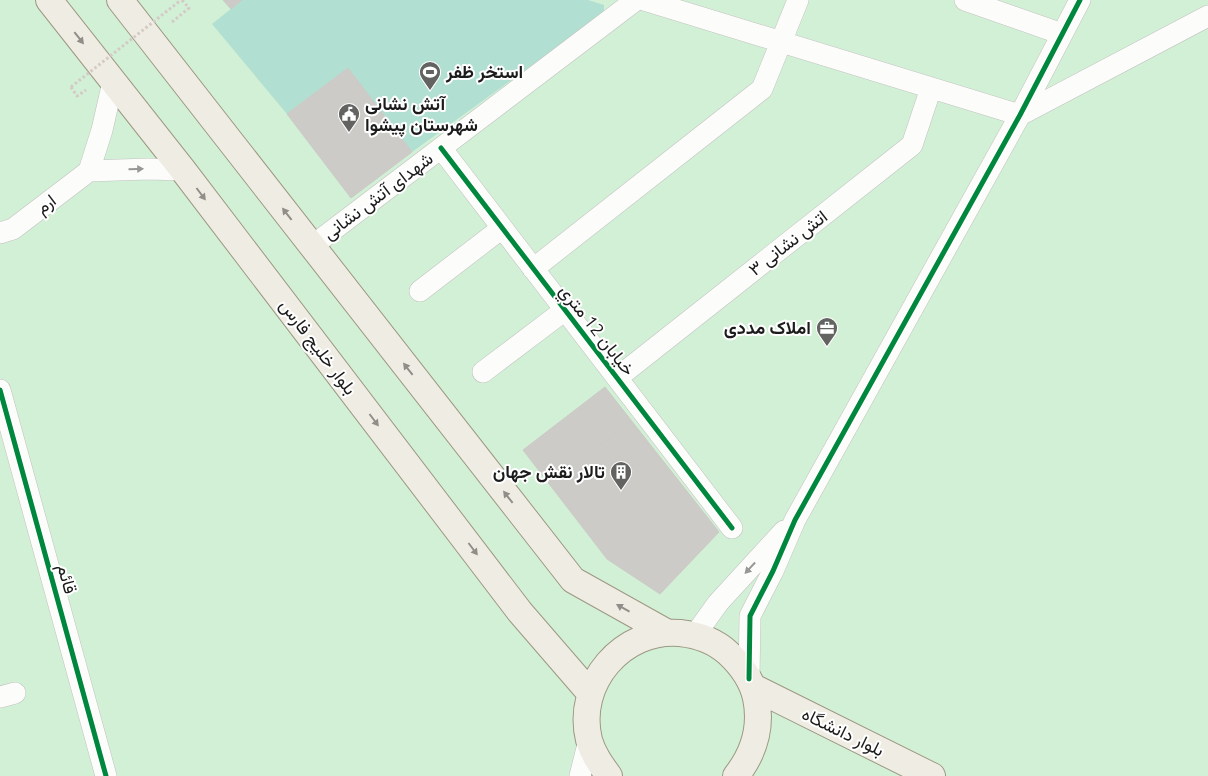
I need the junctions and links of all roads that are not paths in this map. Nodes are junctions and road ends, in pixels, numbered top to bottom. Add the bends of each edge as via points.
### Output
1 (49, 0) edge
2 (120, 0) edge
3 (636, 0) edge
4 (644, 0) edge
5 (798, 0) edge
6 (965, 0) edge
7 (1080, 0) edge
8 (1208, 16) edge
9 (1062, 34) junction
10 (782, 41) junction
11 (113, 82) junction
12 (931, 88) junction
13 (1020, 115) junction
14 (441, 148) junction
15 (183, 170) junction
16 (89, 171) junction
17 (502, 228) junction
18 (7, 231) edge
19 (312, 246) junction
20 (0, 248) edge
21 (533, 269) junction
22 (420, 291) dead end
23 (565, 310) junction
24 (483, 372) dead end
25 (617, 378) junction
26 (0, 390) edge
27 (795, 520) junction
28 (732, 528) dead end
29 (666, 632) junction
30 (695, 635) junction
31 (751, 683) junction
32 (590, 693) junction
33 (589, 740) junction
34 (106, 776) edge
35 (580, 776) edge
36 (609, 776) edge
37 (736, 776) edge
38 (932, 776) edge

1 -> 11 main road, بلوار خلیج فارس
19 -> 2 main road
3 - 14 street, شهدای آتش نشانی
4 - 10 street
5 - 10 street
6 - 9 street
7 - 9 street
8 - 13 street
9 - 13 street
10 - 12 street
10 - 21 street via 762,90
11 - 15 main road, بلوار خلیج فارس
11 - 16 street
12 - 13 street
12 - 25 street, اتش نشانی ۳ via 912,145
13 - 27 street
14 - 17 street, خيابان 12 متري
14 - 19 street, شهدای آتش نشانی
16 -> 15 street
15 -> 32 main road, بلوار خلیج فارس via 520,612
16 - 18 street, ارم
17 - 21 street, خيابان 12 متري
17 - 22 street
18 - 20 street
29 -> 19 main road via 573,580
21 - 23 street, خيابان 12 متري
23 - 24 street
23 - 25 street, خيابان 12 متري
25 - 28 street, خيابان 12 متري
26 - 34 street, قائم
27 -> 30 street via 718,602
27 - 31 street via 750,616
29 - 30 main road
29 - 32 main road via 641,638 619,651 601,670
30 - 31 main road via 722,647 740,665
31 - 37 main road via 759,713 756,740 745,765
31 - 38 main road, بلوار دانشگاه
32 - 33 main road via 586,716
33 - 35 street
33 - 36 main road

